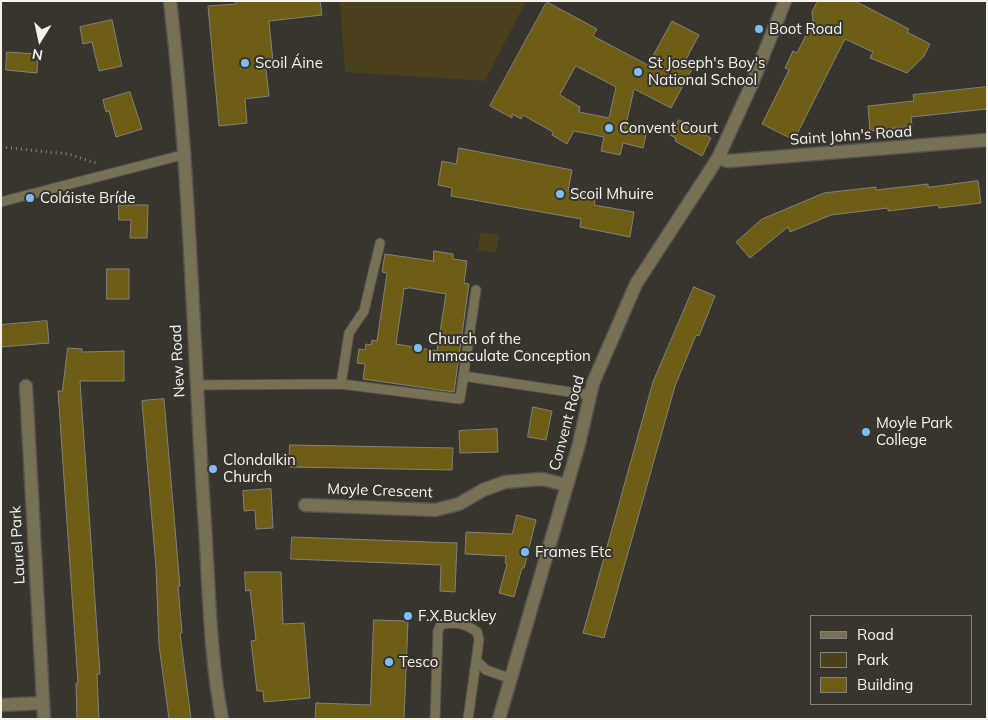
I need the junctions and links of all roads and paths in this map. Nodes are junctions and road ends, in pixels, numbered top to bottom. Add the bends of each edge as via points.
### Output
1 (170, 1) edge
2 (785, 1) edge
3 (987, 140) edge
4 (1, 147) edge
5 (186, 154) junction
6 (718, 158) junction
7 (119, 170) junction
8 (1, 202) edge
9 (380, 243) dead end
10 (476, 290) dead end
11 (463, 376) junction
12 (341, 384) junction
13 (196, 385) junction
14 (26, 386) dead end
15 (590, 395) junction
16 (567, 484) junction
17 (305, 505) dead end
18 (476, 660) junction
19 (509, 678) junction
20 (43, 703) junction
21 (1, 705) edge
22 (44, 719) edge
23 (222, 719) edge
24 (434, 719) edge
25 (468, 719) edge
26 (499, 719) edge

1 - 5 street, New Road
2 - 6 street
3 - 6 street, Saint John's Road via 728,162
4 - 7 path via 68,154
5 - 7 lane
5 - 13 street, New Road
6 - 15 street, Convent Road via 636,284
7 - 8 lane
9 - 12 lane via 364,311 350,333
10 - 11 lane
11 - 12 lane via 460,398
11 - 15 lane
12 - 13 lane
13 - 23 street, New Road via 212,627
14 - 20 street, Laurel Park
15 - 16 street, Convent Road
16 - 17 street, Moyle Crescent via 542,478 505,482 459,504 435,510
16 - 19 street, Convent Road
18 - 19 lane via 486,670
18 - 24 lane via 477,632 454,622 441,624
18 - 25 lane
19 - 26 street, Convent Road
20 - 21 street
20 - 22 street, Laurel Park

